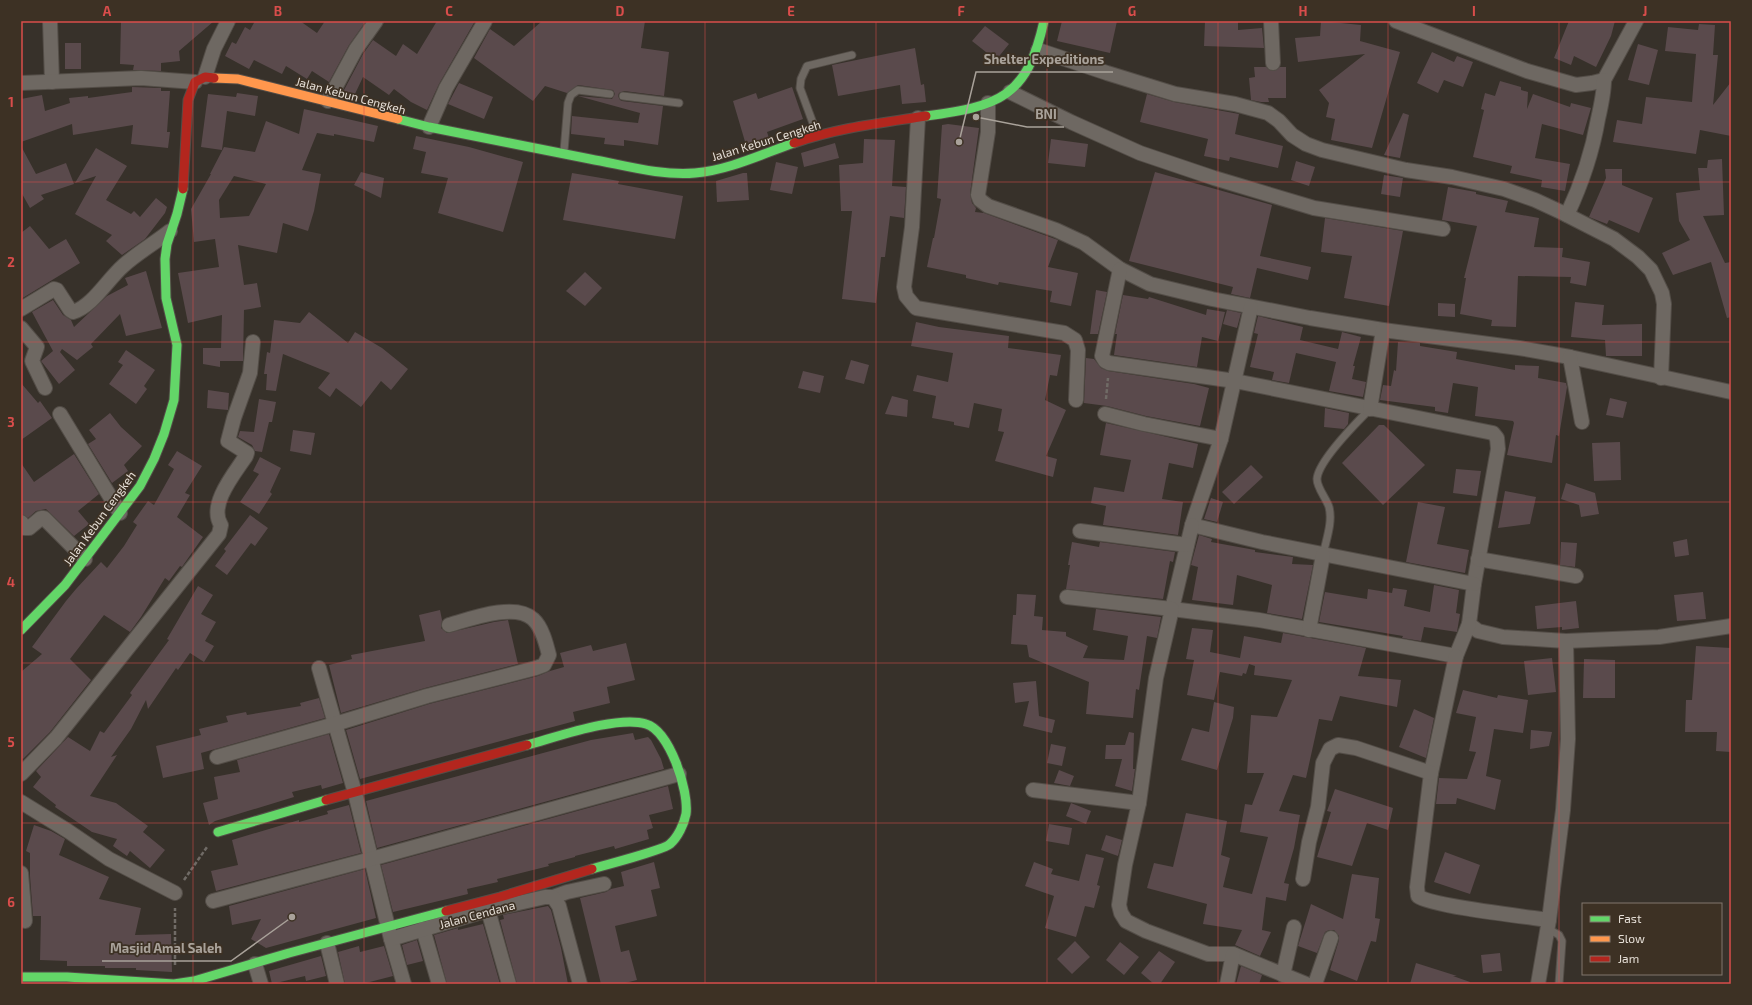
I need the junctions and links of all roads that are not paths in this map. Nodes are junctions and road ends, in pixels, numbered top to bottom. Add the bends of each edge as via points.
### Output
1 (50, 21) edge
2 (228, 21) edge
3 (376, 21) edge
4 (485, 21) edge
5 (1044, 21) edge
6 (1271, 21) edge
7 (1396, 21) edge
8 (1636, 21) edge
9 (1038, 50) junction
10 (852, 55) dead end
11 (1273, 63) dead end
12 (200, 79) junction
13 (1604, 80) junction
14 (52, 82) junction
15 (21, 83) edge
16 (1010, 92) junction
17 (610, 94) dead end
18 (623, 96) dead end
19 (328, 101) junction
20 (988, 103) junction
21 (679, 104) dead end
22 (918, 118) junction
23 (429, 128) junction
24 (817, 136) junction
25 (563, 154) junction
26 (1567, 215) junction
27 (1443, 229) dead end
28 (170, 231) junction
29 (1120, 269) junction
30 (1251, 307) junction
31 (21, 309) edge
32 (21, 328) edge
33 (1383, 330) junction
34 (253, 342) dead end
35 (1570, 357) junction
36 (1661, 378) junction
37 (1235, 381) junction
38 (45, 388) dead end
39 (1731, 392) edge
40 (1076, 400) dead end
41 (1370, 409) junction
42 (60, 414) dead end
43 (1105, 414) road end
44 (1582, 422) dead end
45 (1221, 439) junction
46 (120, 513) junction
47 (21, 522) edge
48 (1192, 525) junction
49 (1080, 531) dead end
50 (1187, 545) junction
51 (1323, 555) junction
52 (85, 559) junction
53 (1478, 559) junction
54 (1576, 576) dead end
55 (1474, 584) junction
56 (1067, 597) dead end
57 (1172, 609) junction
58 (1469, 624) junction
59 (449, 625) dead end
60 (1731, 626) edge
61 (21, 630) edge
62 (1309, 630) junction
63 (1566, 641) junction
64 (1456, 656) junction
65 (319, 668) dead end
66 (335, 724) junction
67 (217, 757) dead end
68 (1432, 773) junction
69 (21, 774) edge
70 (679, 774) junction
71 (1033, 790) dead end
72 (355, 793) junction
73 (1139, 803) junction
74 (21, 805) edge
75 (218, 832) dead end
76 (372, 859) junction
77 (21, 873) edge
78 (1303, 879) dead end
79 (604, 884) dead end
80 (175, 893) dead end
81 (213, 901) dead end
82 (556, 902) junction
83 (488, 910) junction
84 (24, 921) dead end
85 (1549, 924) junction
86 (1294, 927) dead end
87 (423, 929) junction
88 (389, 933) junction
89 (1331, 938) dead end
90 (327, 944) junction
91 (1233, 954) junction
92 (255, 964) junction
93 (1283, 975) junction
94 (21, 977) edge
95 (195, 983) edge
96 (147, 984) edge
97 (261, 984) edge
98 (337, 984) edge
99 (404, 984) edge
100 (439, 984) edge
101 (509, 984) edge
102 (580, 984) edge
103 (1227, 984) edge
104 (1306, 984) edge
105 (1315, 984) edge
106 (1538, 984) edge
107 (1559, 984) edge

1 - 14 street
2 - 12 street
3 - 19 street via 356,49
4 - 23 street via 446,88
5 - 9 street, Jalan Kebun Cengkeh
6 - 11 street
7 - 13 street via 1527,71 1569,83 1583,84
8 - 13 street
9 - 16 street, Jalan Kebun Cengkeh via 1025,74
9 - 26 street via 1175,94 1235,104 1268,113 1297,138 1322,150 1504,189
10 - 24 lane via 807,66 801,79 800,88
12 - 14 street via 141,78
12 - 19 street, Jalan Kebun Cengkeh via 238,79
12 - 28 street, Jalan Kebun Cengkeh via 188,100 184,183
13 - 26 street via 1593,148
14 - 15 street
16 - 20 street, Jalan Kebun Cengkeh
16 - 27 street via 1140,153 1214,178 1314,208
17 - 25 lane via 578,90 572,95 568,104
18 - 21 lane
19 - 23 street, Jalan Kebun Cengkeh
20 - 22 street, Jalan Kebun Cengkeh
20 - 29 street via 988,132 978,195 980,200 988,206 1084,242
22 - 24 street, Jalan Kebun Cengkeh via 871,123
22 - 40 street via 912,227 904,287 906,296 916,308 1064,333 1075,340 1078,350
23 - 25 street, Jalan Kebun Cengkeh
24 - 25 street, Jalan Kebun Cengkeh via 748,160 697,173 662,172
26 - 36 street via 1614,239 1651,270 1662,293 1664,304
28 - 31 street via 123,266 94,298 78,310 70,310 54,289
28 - 46 street, Jalan Kebun Cengkeh via 164,281 177,345 174,400 154,459 140,486
29 - 30 street via 1150,284
29 - 37 street via 1102,356 1104,361 1109,364
30 - 33 street
30 - 37 street
32 - 38 street via 37,348 32,361
33 - 35 street
33 - 41 street
34 - 69 street via 250,373 228,441 247,453 228,483 216,512 216,519 221,525 219,534 56,738
35 - 36 street
35 - 44 street
36 - 39 street
37 - 41 street
37 - 45 street
41 - 51 lane via 1346,433 1318,472 1317,480 1329,506 1330,518
41 - 53 street via 1485,431 1493,433 1497,438 1498,449
42 - 46 street
43 - 45 street
45 - 48 street
46 - 52 street, Jalan Kebun Cengkeh
47 - 52 street via 25,528 29,528 44,518
48 - 50 street
48 - 51 street
49 - 50 street
50 - 57 street
51 - 55 street
51 - 62 street
52 - 61 street, Jalan Kebun Cengkeh via 49,602
53 - 54 street
53 - 55 street
55 - 58 street
56 - 57 street
57 - 62 street via 1259,620
57 - 73 street via 1156,678
58 - 63 street via 1478,632 1496,636
58 - 64 street
59 - 66 street via 498,612 524,613 537,624 549,655 544,665 536,668 427,696
60 - 63 street via 1659,637
62 - 64 street
63 - 85 street via 1568,739 1563,810
64 - 68 street
65 - 66 street
66 - 67 street
66 - 72 street
68 - 78 street via 1356,748 1338,745 1330,749 1323,763 1318,808
68 - 85 street via 1417,887 1418,896 1440,903
70 - 72 street via 664,738 654,727 640,722 588,729
70 - 76 street
70 - 88 street via 687,804 686,814 682,827 669,845
71 - 73 street
72 - 75 street
72 - 76 street
73 - 91 street via 1123,881 1120,913 1126,921 1146,931 1194,949 1208,954
74 - 80 street via 21,802 68,830 109,859
76 - 81 street
76 - 88 street
77 - 84 street
79 - 82 street, Jalan Cendana via 567,892
82 - 83 street, Jalan Cendana via 545,896
82 - 102 street
83 - 87 street, Jalan Cendana
83 - 101 street
85 - 106 street
85 - 107 lane via 1562,941
86 - 93 street
87 - 88 street, Jalan Cendana
87 - 100 street
88 - 90 street
88 - 99 street
89 - 105 street
90 - 92 street
90 - 98 street
91 - 93 street
91 - 103 street
92 - 95 street
92 - 97 street
93 - 104 street
94 - 96 street via 75,977
95 - 96 street

